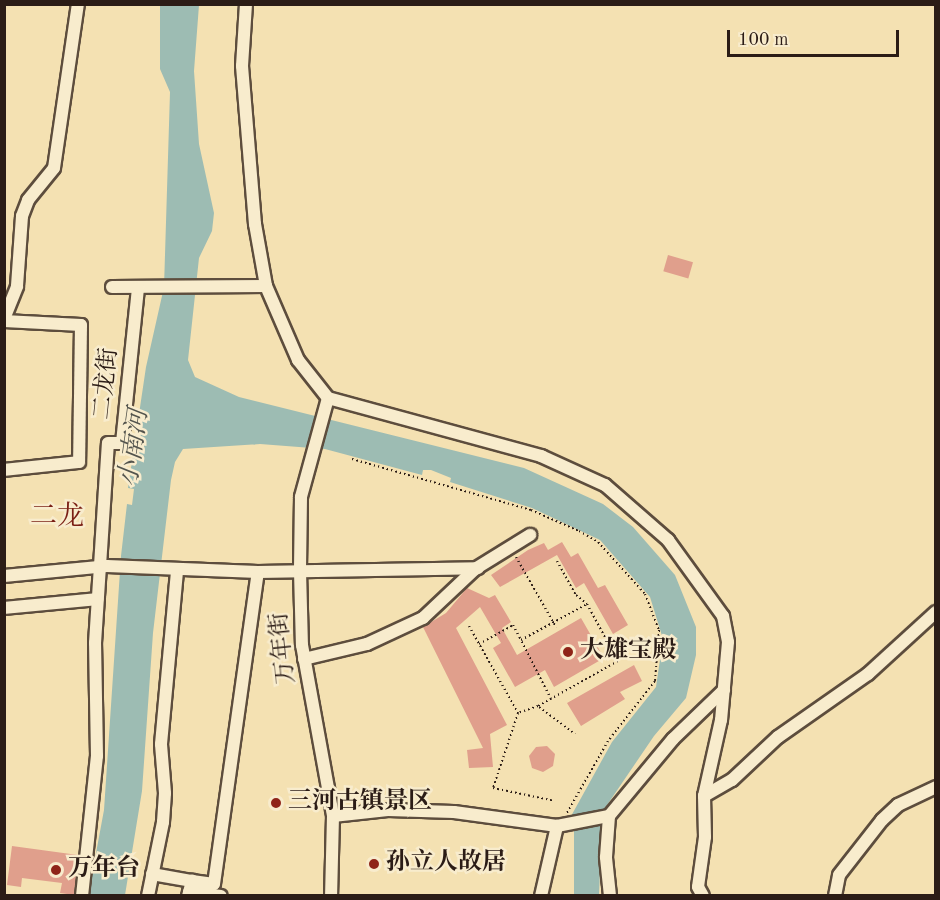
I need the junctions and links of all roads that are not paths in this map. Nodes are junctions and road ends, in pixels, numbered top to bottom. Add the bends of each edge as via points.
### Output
1 (78, 4) edge
2 (246, 4) edge
3 (266, 286) junction
4 (112, 287) dead end
5 (138, 289) junction
6 (4, 320) edge
7 (328, 399) junction
8 (4, 470) edge
9 (530, 536) dead end
10 (102, 566) junction
11 (478, 568) junction
12 (174, 571) junction
13 (300, 571) junction
14 (258, 572) junction
15 (4, 576) edge
16 (98, 599) junction
17 (4, 608) edge
18 (936, 612) edge
19 (304, 659) junction
20 (724, 690) junction
21 (936, 787) edge
22 (704, 796) junction
23 (333, 816) junction
24 (609, 816) junction
25 (562, 823) junction
26 (152, 874) junction
27 (190, 890) edge
28 (82, 896) edge
29 (148, 896) edge
30 (221, 896) edge
31 (331, 896) edge
32 (541, 896) edge
33 (610, 896) edge
34 (703, 896) edge
35 (835, 896) edge

1 - 6 street via 54,168 28,200 22,216 17,286
2 - 3 street via 242,66 255,224
3 - 5 street
3 - 7 street via 298,360
4 - 5 street
5 - 10 street, 二龙街 via 122,443 108,442
6 - 8 street via 81,325 79,462
7 - 13 street, 万年街 via 301,497
7 - 20 street via 541,456 613,490 668,540 712,597 728,635
9 - 11 street
10 - 12 street
10 - 15 street
10 - 16 street
11 - 13 street
11 - 19 street via 423,618 368,644
12 - 14 street
12 - 26 street via 161,744 165,792
13 - 14 street
13 - 19 street, 万年街
14 - 27 street via 214,884
16 - 17 street
16 - 28 street via 97,756
18 - 22 street via 868,674 778,737 732,780
19 - 23 street, 万年街
20 - 22 street
20 - 24 street via 673,739
21 - 35 street via 898,805 882,820 840,875
22 - 34 street via 705,837 698,887
23 - 25 street via 388,810 454,812
23 - 31 street, 万年街
24 - 25 street
24 - 33 street via 606,857
25 - 32 street
26 - 27 street
26 - 29 street
27 - 30 street

